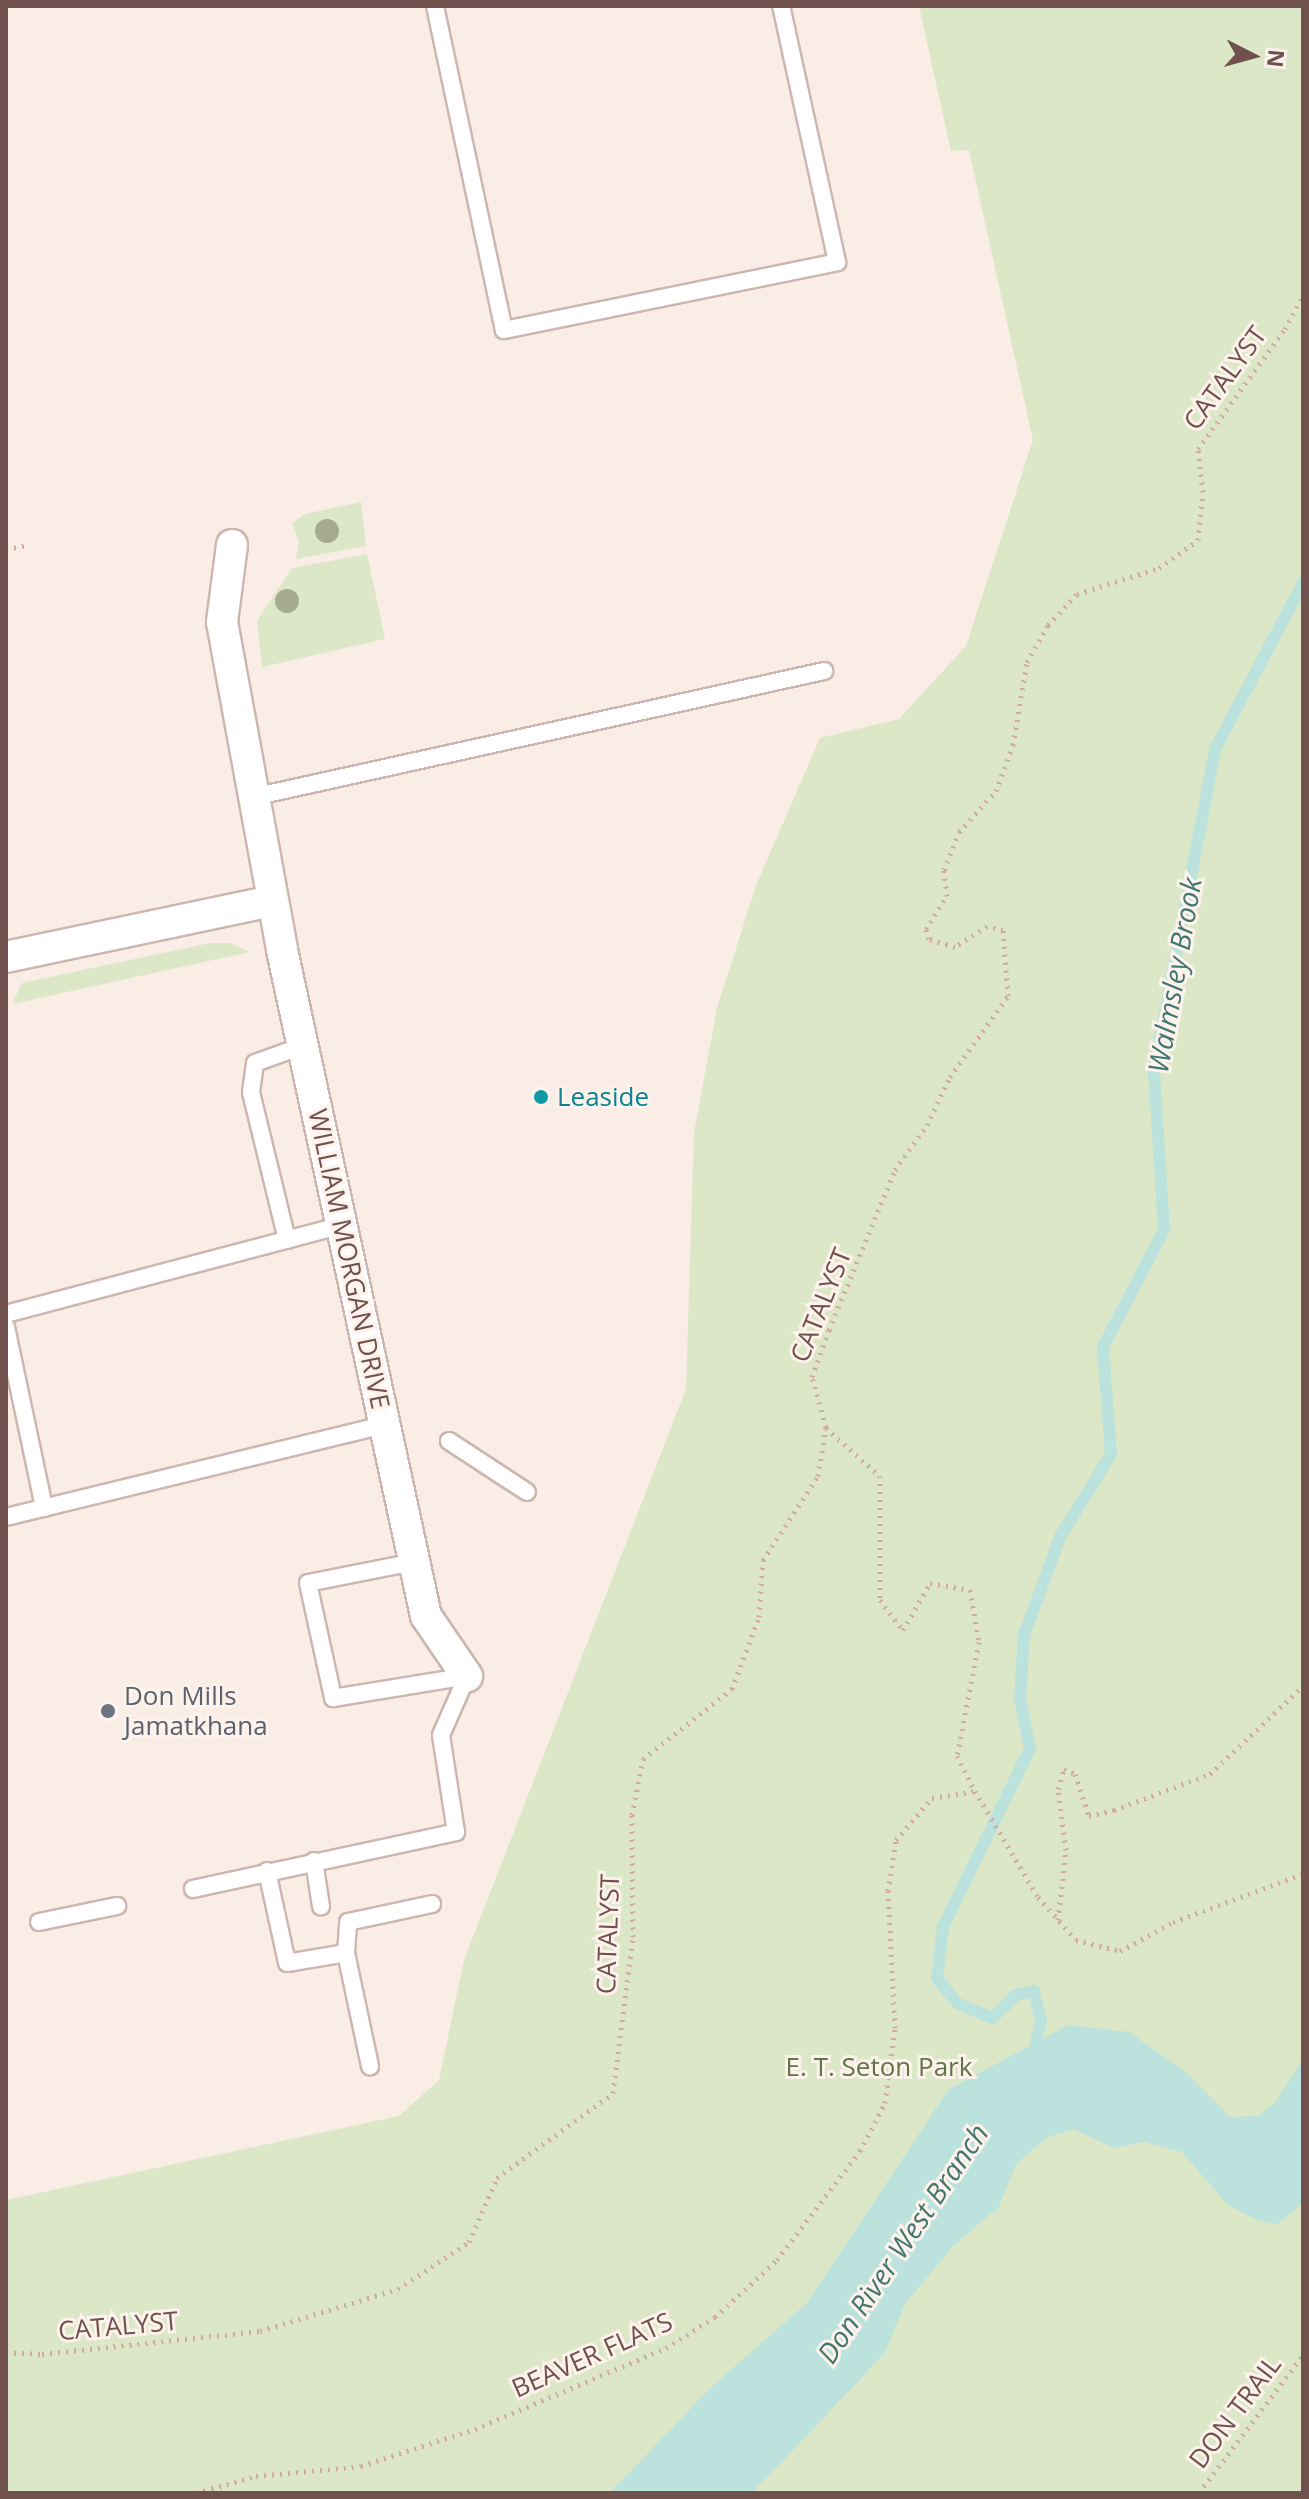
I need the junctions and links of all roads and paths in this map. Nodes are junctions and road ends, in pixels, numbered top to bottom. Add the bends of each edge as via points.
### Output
1 (435, 6) edge
2 (781, 6) edge
3 (1303, 295) edge
4 (26, 545) dead end
5 (232, 545) dead end
6 (6, 549) edge
7 (824, 671) dead end
8 (253, 797) junction
9 (272, 901) junction
10 (6, 957) edge
11 (302, 1046) junction
12 (342, 1225) junction
13 (287, 1240) junction
14 (6, 1314) edge
15 (6, 1327) edge
16 (384, 1425) junction
17 (826, 1427) junction
18 (449, 1441) dead end
19 (527, 1492) dead end
20 (44, 1508) junction
21 (6, 1517) edge
22 (414, 1562) junction
23 (467, 1676) junction
24 (1303, 1686) edge
25 (975, 1791) junction
26 (314, 1861) junction
27 (267, 1871) junction
28 (1303, 1874) edge
29 (193, 1889) dead end
30 (432, 1904) dead end
31 (117, 1906) dead end
32 (321, 1906) dead end
33 (1058, 1920) junction
34 (39, 1922) dead end
35 (346, 1953) junction
36 (370, 2066) dead end
37 (6, 2352) edge
38 (1303, 2355) edge
39 (196, 2493) edge
40 (1199, 2493) edge

1 - 2 lane via 504,330 837,262
3 - 17 path, CATALYST via 1285,329 1198,449 1203,492 1198,540 1159,568 1077,594 1048,625 1027,662 1013,745 996,791 959,832 944,870 947,896 926,929 929,939 955,947 987,926 1003,930 1008,996 950,1077 927,1125 895,1170 812,1377
4 - 6 path
5 - 8 street, WILLIAM MORGAN DRIVE via 222,622
7 - 8 lane
8 - 9 street, WILLIAM MORGAN DRIVE
9 - 10 street
9 - 11 street, WILLIAM MORGAN DRIVE
11 - 12 street, WILLIAM MORGAN DRIVE
11 - 13 lane via 255,1063 251,1092
12 - 13 lane
12 - 16 street, WILLIAM MORGAN DRIVE
13 - 14 lane
15 - 20 lane
16 - 20 lane
16 - 22 street, WILLIAM MORGAN DRIVE
17 - 25 path via 880,1476 880,1600 903,1630 930,1583 970,1590 979,1642 957,1756
17 - 37 path, CATALYST via 818,1476 763,1560 759,1617 732,1689 643,1759 632,1815 633,1937 613,2093 497,2178 469,2242 398,2289 260,2331 42,2354
18 - 19 lane
20 - 21 lane
22 - 23 street, WILLIAM MORGAN DRIVE via 426,1616
22 - 23 lane via 308,1583 333,1698
23 - 26 lane via 441,1735 456,1832
24 - 33 path via 1210,1774 1114,1810 1089,1816 1075,1774 1064,1769 1058,1789 1066,1850
25 - 33 path via 1038,1897
25 - 39 path, BEAVER FLATS via 932,1798 896,1840 888,1891 895,2028 885,2103 860,2151 777,2260 715,2317 666,2348 475,2429 361,2466 256,2476
26 - 27 lane
26 - 32 lane
27 - 29 lane
27 - 35 lane via 287,1963
28 - 33 path via 1173,1922 1120,1951 1076,1940
30 - 35 lane via 348,1922
31 - 34 lane
35 - 36 lane
38 - 40 path, DON TRAIL

